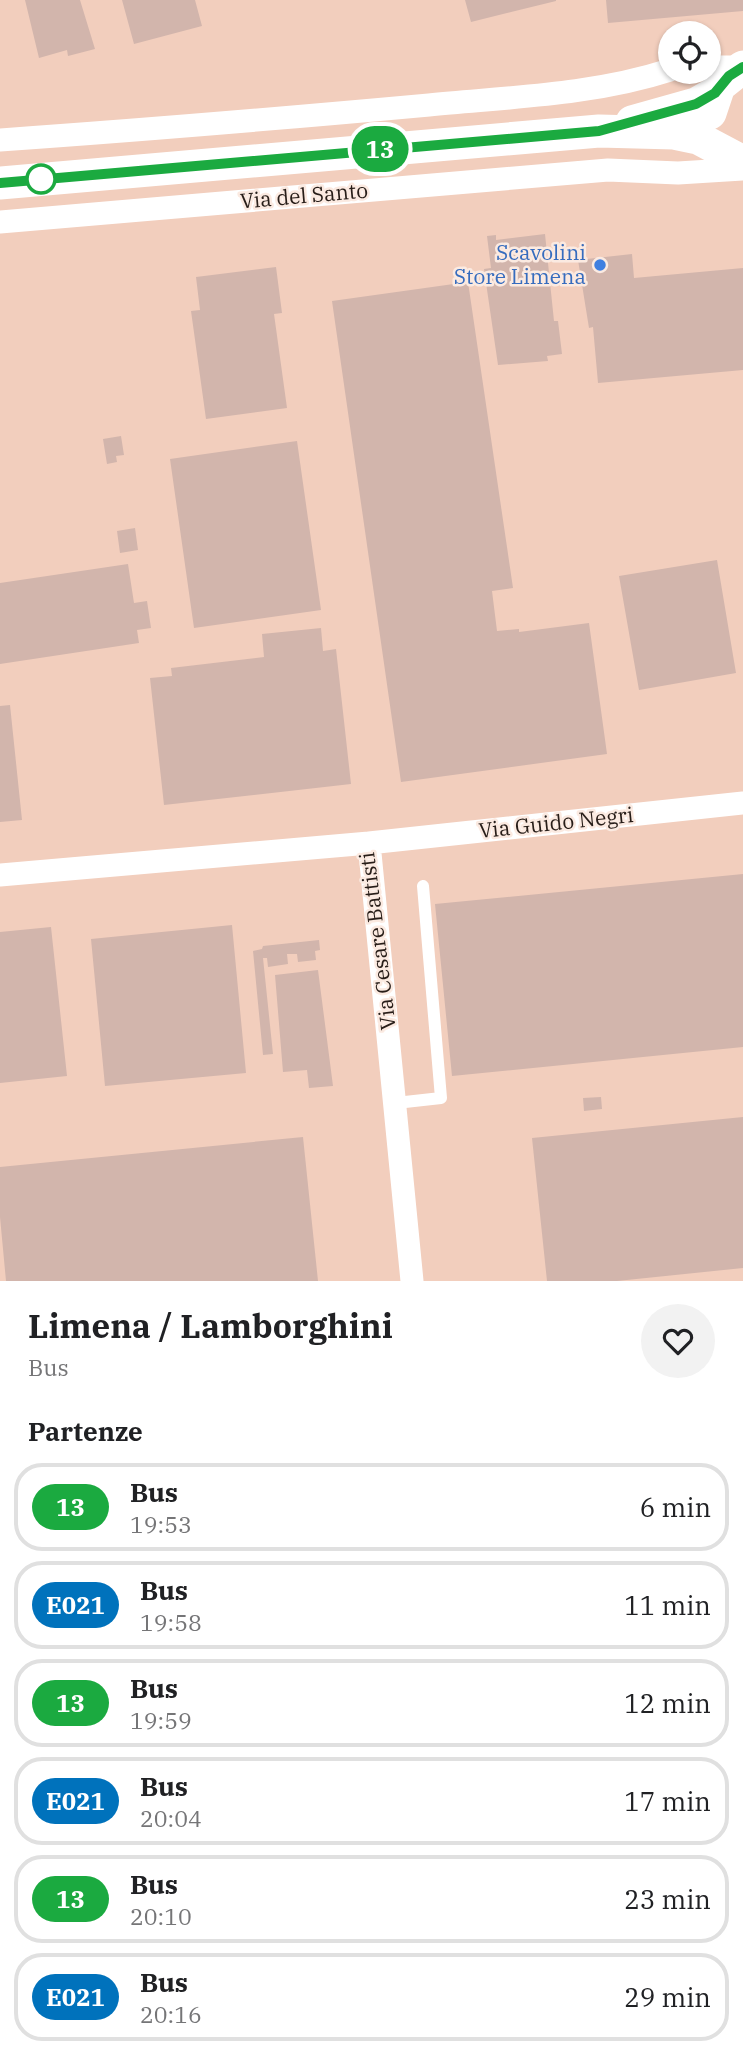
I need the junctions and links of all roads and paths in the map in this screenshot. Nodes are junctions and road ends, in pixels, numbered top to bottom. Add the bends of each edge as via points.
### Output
1 (743, 67) edge
2 (658, 74) edge
3 (721, 78) edge
4 (709, 84) edge
5 (712, 84) edge
6 (599, 131) junction
7 (0, 140) edge
8 (735, 160) edge
9 (0, 183) edge
10 (0, 222) edge
11 (743, 803) edge
12 (369, 843) junction
13 (0, 875) edge
14 (423, 886) dead end
15 (396, 1103) junction
16 (412, 1281) edge

1 - 3 street
2 - 7 street via 581,90
4 - 6 street via 696,104
5 - 8 street via 713,136
6 - 8 street via 698,138
6 - 9 street
8 - 10 street, Via del Santo via 646,173 608,170
11 - 12 street, Via Guido Negri
12 - 13 street, Via Cesare Battisti
12 - 15 street, Via Cesare Battisti
14 - 15 lane via 441,1098
15 - 16 street, Via Cesare Battisti

